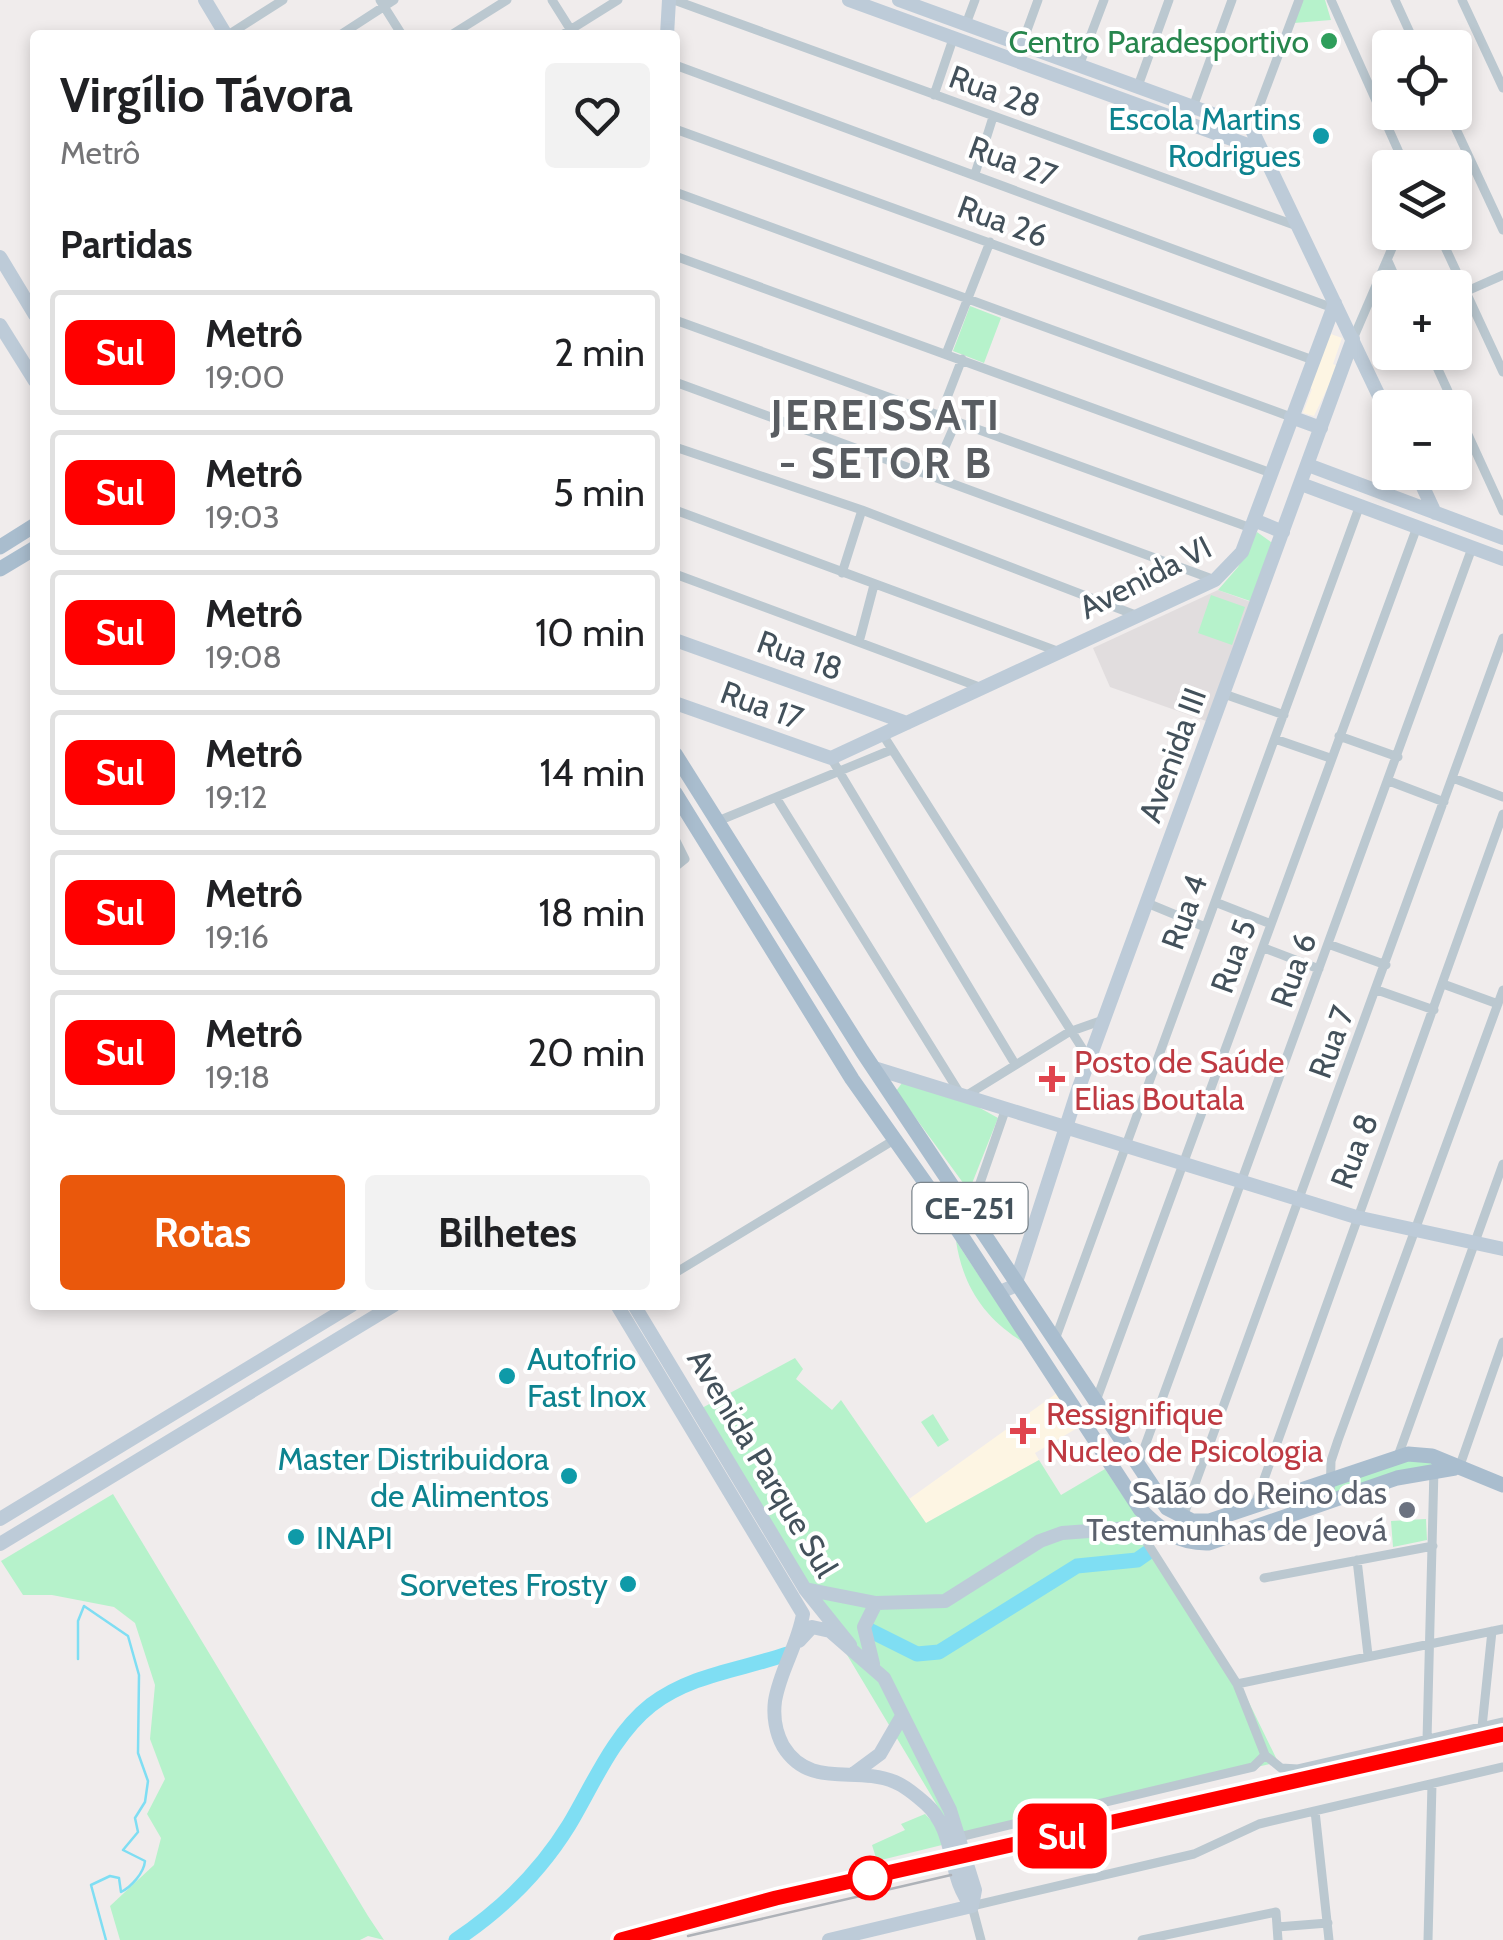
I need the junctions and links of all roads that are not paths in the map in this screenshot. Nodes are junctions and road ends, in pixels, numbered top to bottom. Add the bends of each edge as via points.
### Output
1 (204, 0) edge
2 (283, 0) edge
3 (506, 0) edge
4 (552, 0) edge
5 (618, 0) edge
6 (672, 0) edge
7 (849, 0) edge
8 (975, 0) edge
9 (1038, 0) edge
10 (1104, 0) edge
11 (1169, 0) edge
12 (1232, 0) edge
13 (1298, 0) edge
14 (1331, 0) edge
15 (1395, 0) edge
16 (1462, 0) edge
17 (386, 2) edge
18 (908, 2) edge
19 (873, 4) edge
20 (966, 24) junction
21 (224, 30) edge
22 (235, 30) edge
23 (347, 30) edge
24 (400, 30) edge
25 (459, 30) edge
26 (567, 30) edge
27 (573, 30) edge
28 (668, 30) edge
29 (1409, 30) edge
30 (953, 38) junction
31 (1022, 44) junction
32 (1052, 56) junction
33 (1080, 66) junction
34 (680, 67) edge
35 (1045, 72) junction
36 (1138, 86) junction
37 (1503, 88) edge
38 (934, 95) junction
39 (1193, 107) junction
40 (993, 117) junction
41 (1250, 128) junction
42 (1457, 130) edge
43 (680, 131) edge
44 (1259, 149) junction
45 (1397, 150) edge
46 (975, 174) junction
47 (680, 194) edge
48 (1498, 207) edge
49 (1299, 227) junction
50 (1503, 230) edge
51 (990, 242) junction
52 (1392, 250) edge
53 (0, 257) edge
54 (680, 258) edge
55 (1388, 262) junction
56 (1392, 270) edge
57 (1503, 274) edge
58 (1472, 289) edge
59 (968, 299) junction
60 (1472, 302) edge
61 (1334, 305) junction
62 (30, 307) edge
63 (680, 322) edge
64 (0, 325) edge
65 (1354, 339) junction
66 (946, 354) junction
67 (962, 360) junction
68 (1314, 360) junction
69 (1438, 370) edge
70 (30, 372) edge
71 (1503, 372) edge
72 (680, 384) edge
73 (1377, 390) edge
74 (940, 416) junction
75 (1291, 417) junction
76 (956, 422) junction
77 (1322, 428) junction
78 (680, 449) edge
79 (1308, 466) junction
80 (1271, 473) junction
81 (932, 477) junction
82 (1301, 484) junction
83 (1424, 490) edge
84 (1360, 505) junction
85 (862, 510) junction
86 (1503, 511) edge
87 (680, 512) edge
88 (1435, 513) junction
89 (1252, 524) junction
90 (1416, 527) junction
91 (30, 528) edge
92 (1284, 532) junction
93 (1503, 538) edge
94 (0, 546) edge
95 (1472, 548) junction
96 (30, 551) edge
97 (1503, 559) edge
98 (0, 570) edge
99 (842, 573) junction
100 (680, 576) edge
101 (1215, 580) junction
102 (874, 585) junction
103 (1138, 616) junction
104 (1503, 638) edge
105 (680, 642) edge
106 (859, 642) junction
107 (1058, 652) junction
108 (982, 688) junction
109 (1224, 694) junction
110 (680, 705) edge
111 (1284, 715) junction
112 (907, 723) junction
113 (884, 735) junction
114 (1339, 736) junction
115 (1275, 740) junction
116 (891, 750) junction
117 (1398, 757) junction
118 (831, 758) junction
119 (1330, 758) junction
120 (680, 762) edge
121 (836, 774) junction
122 (1453, 778) junction
123 (1390, 782) junction
124 (1503, 797) edge
125 (777, 799) junction
126 (680, 801) edge
127 (1444, 802) junction
128 (718, 821) junction
129 (1502, 821) edge
130 (1215, 902) junction
131 (1147, 903) junction
132 (1271, 924) junction
133 (1205, 927) junction
134 (1328, 944) junction
135 (1264, 948) junction
136 (797, 949) junction
137 (780, 960) junction
138 (1386, 965) junction
139 (1320, 969) junction
140 (812, 971) junction
141 (793, 982) junction
142 (1443, 984) junction
143 (1377, 990) junction
144 (1503, 990) edge
145 (1498, 1004) junction
146 (1434, 1010) junction
147 (1104, 1020) junction
148 (1489, 1028) junction
149 (1069, 1032) junction
150 (1503, 1032) edge
151 (1089, 1059) junction
152 (1015, 1064) junction
153 (874, 1068) junction
154 (963, 1094) junction
155 (1006, 1108) junction
156 (1067, 1126) junction
157 (894, 1140) junction
158 (1126, 1146) junction
159 (1183, 1164) junction
160 (1503, 1164) edge
161 (1242, 1183) junction
162 (1299, 1200) junction
163 (971, 1210) junction
164 (1356, 1217) junction
165 (1415, 1232) junction
166 (1474, 1244) junction
167 (1503, 1249) edge
168 (680, 1270) edge
169 (1017, 1279) junction
170 (1000, 1292) junction
171 (344, 1310) edge
172 (386, 1310) edge
173 (620, 1310) edge
174 (637, 1310) edge
175 (1056, 1337) junction
176 (1503, 1342) edge
177 (1101, 1410) junction
178 (1087, 1425) junction
179 (1398, 1456) junction
180 (1138, 1464) junction
181 (1434, 1468) junction
182 (1459, 1468) junction
183 (1347, 1473) junction
184 (1330, 1481) junction
185 (1503, 1485) edge
186 (1354, 1492) junction
187 (1330, 1501) junction
188 (1254, 1507) junction
189 (1140, 1509) junction
190 (0, 1518) edge
191 (1182, 1518) junction
192 (1156, 1526) junction
193 (1131, 1529) junction
194 (0, 1544) edge
195 (1433, 1546) junction
196 (1357, 1560) junction
197 (1264, 1578) dead end
198 (806, 1589) junction
199 (876, 1604) junction
200 (1497, 1630) edge
201 (799, 1641) junction
202 (1431, 1642) junction
203 (850, 1645) junction
204 (1368, 1655) junction
205 (873, 1664) junction
206 (1237, 1684) junction
207 (902, 1716) junction
208 (1503, 1722) edge
209 (1482, 1727) junction
210 (1427, 1740) junction
211 (1266, 1755) junction
212 (1503, 1768) edge
213 (848, 1776) junction
214 (1432, 1784) junction
215 (1315, 1810) junction
216 (960, 1837) junction
217 (972, 1906) junction
218 (1328, 1923) junction
219 (1278, 1927) junction
220 (830, 1940) edge
221 (980, 1940) edge
222 (1142, 1940) edge
223 (1278, 1940) edge
224 (1329, 1940) edge
225 (1428, 1940) edge

1 - 21 street
2 - 22 street
3 - 25 street
4 - 26 street
5 - 27 street
6 - 28 street
6 - 38 street, Rua 28
7 - 19 street
8 - 20 street
9 - 31 street
10 - 33 street
11 - 36 street
12 - 39 street
13 - 41 street
14 - 45 street
15 - 29 street
16 - 37 street
17 - 23 street
17 - 24 street
18 - 20 street
19 - 30 street
20 - 31 street
30 - 35 street
30 - 38 street
31 - 32 street
32 - 33 street
32 - 35 street
33 - 36 street
34 - 46 street, Rua 27
35 - 44 street
36 - 39 street
38 - 40 street, Rua 28
39 - 41 street
40 - 46 street
40 - 49 street, Rua 28
41 - 44 street
42 - 48 street
43 - 51 street, Rua 26
44 - 49 street
46 - 61 street, Rua 27
47 - 59 street
48 - 50 street
49 - 61 street
51 - 59 street
51 - 68 street, Rua 26
52 - 55 street, Avenida III
53 - 62 street
54 - 66 street
55 - 56 street
55 - 65 street, Avenida III
57 - 58 street
59 - 66 street
59 - 75 street
60 - 71 street
61 - 65 street
61 - 68 street, Avenida VI
63 - 74 street
64 - 70 street
65 - 73 street
65 - 77 street, Avenida III
66 - 67 street
67 - 74 street
67 - 80 street
68 - 75 street, Avenida VI
69 - 86 street
72 - 81 street
74 - 76 street
75 - 77 street
75 - 80 street, Avenida VI
76 - 81 street
76 - 89 street
77 - 79 street, Avenida III
78 - 85 street
79 - 82 street, Avenida III
79 - 88 street
80 - 89 street, Avenida VI
81 - 101 street
82 - 84 street
82 - 92 street, Avenida III
83 - 88 street
84 - 90 street
84 - 111 street, Rua 4
85 - 99 street
85 - 103 street
87 - 99 street
88 - 93 street
89 - 92 street
89 - 101 street, Avenida VI via 1236,562
90 - 95 street
90 - 114 street, Rua 5
91 - 94 main road
92 - 109 street, Avenida III
95 - 97 street
95 - 117 street, Rua 6
96 - 98 main road
99 - 102 street
100 - 106 street
101 - 103 street, Avenida VI
102 - 106 street
102 - 107 street
103 - 107 street, Avenida VI
104 - 122 street, Rua 7
105 - 112 street, Rua 18
106 - 108 street
107 - 108 street, Avenida VI
108 - 112 street, Avenida VI
109 - 111 street
109 - 131 street, Avenida III
110 - 118 street, Rua 17
111 - 115 street, Rua 4
112 - 113 street, Avenida VI
113 - 116 street
113 - 118 street, Avenida VI
114 - 117 street
114 - 119 street, Rua 5
115 - 119 street
115 - 130 street, Rua 4
116 - 121 street
116 - 149 street
117 - 123 street, Rua 6
118 - 121 street
119 - 132 street, Rua 5
120 - 128 main road, CE-251
121 - 125 street
121 - 152 street
122 - 124 street
122 - 127 street, Rua 7
123 - 127 street
123 - 134 street, Rua 6
125 - 128 street
125 - 154 street
126 - 137 main road, CE-251
127 - 138 street, Rua 7
128 - 136 main road, CE-251
129 - 142 street, Rua 8
130 - 132 street
130 - 133 street, Rua 4
131 - 133 street
131 - 147 street, Avenida III
132 - 135 street, Rua 5
133 - 158 street, Rua 4
134 - 138 street
134 - 139 street, Rua 6
135 - 139 street
135 - 159 street, Rua 5
136 - 137 main road
136 - 140 main road, CE-251
137 - 141 main road, CE-251
138 - 143 street, Rua 7
139 - 161 street, Rua 6
140 - 141 main road
140 - 153 main road, CE-251
141 - 157 main road, CE-251
142 - 145 street
142 - 146 street, Rua 8
143 - 146 street
143 - 162 street, Rua 7
144 - 145 street
145 - 148 street
146 - 164 street, Rua 8
147 - 149 street
147 - 151 street, Avenida III
148 - 150 street
148 - 165 street
149 - 151 street
149 - 152 street
151 - 156 street, Avenida III
152 - 154 street
153 - 154 street
153 - 163 main road, CE-251
154 - 155 street
155 - 156 street
155 - 163 street
156 - 158 street
156 - 169 street, Avenida III
157 - 168 street
157 - 170 main road, CE-251
158 - 159 street
158 - 175 street, Rua 4
159 - 161 street
159 - 177 street, Rua 5
160 - 166 street
161 - 162 street
161 - 180 street, Rua 6
162 - 164 street
162 - 191 street, Rua 7
163 - 169 main road, CE-251
164 - 165 street
164 - 188 street, Rua 8
165 - 166 street
165 - 184 street via 1338,1440
166 - 167 street
166 - 179 street
169 - 170 street
169 - 175 main road, CE-251
170 - 178 main road, CE-251
171 - 190 street
172 - 194 street
173 - 201 street, Avenida Parque Sul via 797,1599 803,1614
174 - 198 street, Avenida Parque Sul
175 - 177 main road, CE-251
176 - 182 street
177 - 178 main road
177 - 180 main road, CE-251
178 - 189 main road, CE-251
179 - 182 main road, CE-251 via 1432,1456
179 - 183 main road, CE-251
180 - 191 main road, CE-251 via 1160,1500
181 - 182 main road, CE-251
181 - 186 main road, CE-251
181 - 195 street
182 - 185 main road, CE-251
183 - 184 main road, CE-251
183 - 186 main road
184 - 187 street
184 - 188 main road, CE-251
186 - 187 main road, CE-251
187 - 192 main road, CE-251 via 1209,1543 1178,1539
188 - 191 main road, CE-251 via 1209,1521
189 - 192 main road, CE-251
189 - 193 street
192 - 193 street
193 - 199 street via 1062,1533 1040,1541 944,1601
193 - 206 street
195 - 196 street
195 - 202 street
196 - 197 street
196 - 204 street
198 - 199 street
198 - 203 street, Avenida Parque Sul
199 - 205 street via 864,1627
200 - 202 street
200 - 209 street
201 - 203 street, Avenida Parque Sul via 819,1626
201 - 213 street, Avenida Parque Sul via 775,1700 781,1742 802,1767
202 - 204 street
202 - 210 street
203 - 205 street, Avenida Parque Sul
204 - 206 street
205 - 207 street, Avenida Parque Sul
206 - 211 street
207 - 213 street via 880,1754
207 - 216 street, Avenida Parque Sul
208 - 209 street
209 - 210 street
210 - 211 street via 1298,1770 1281,1768
211 - 216 street via 1248,1768
212 - 214 street
213 - 217 street, Avenida Parque Sul via 896,1782 933,1811
214 - 215 street
214 - 225 street
215 - 217 street via 1245,1828 1194,1854
215 - 218 street
216 - 217 street, Avenida Parque Sul via 975,1890
217 - 220 street
217 - 221 street
218 - 219 street
218 - 224 street
219 - 222 street via 1276,1912
219 - 223 street

